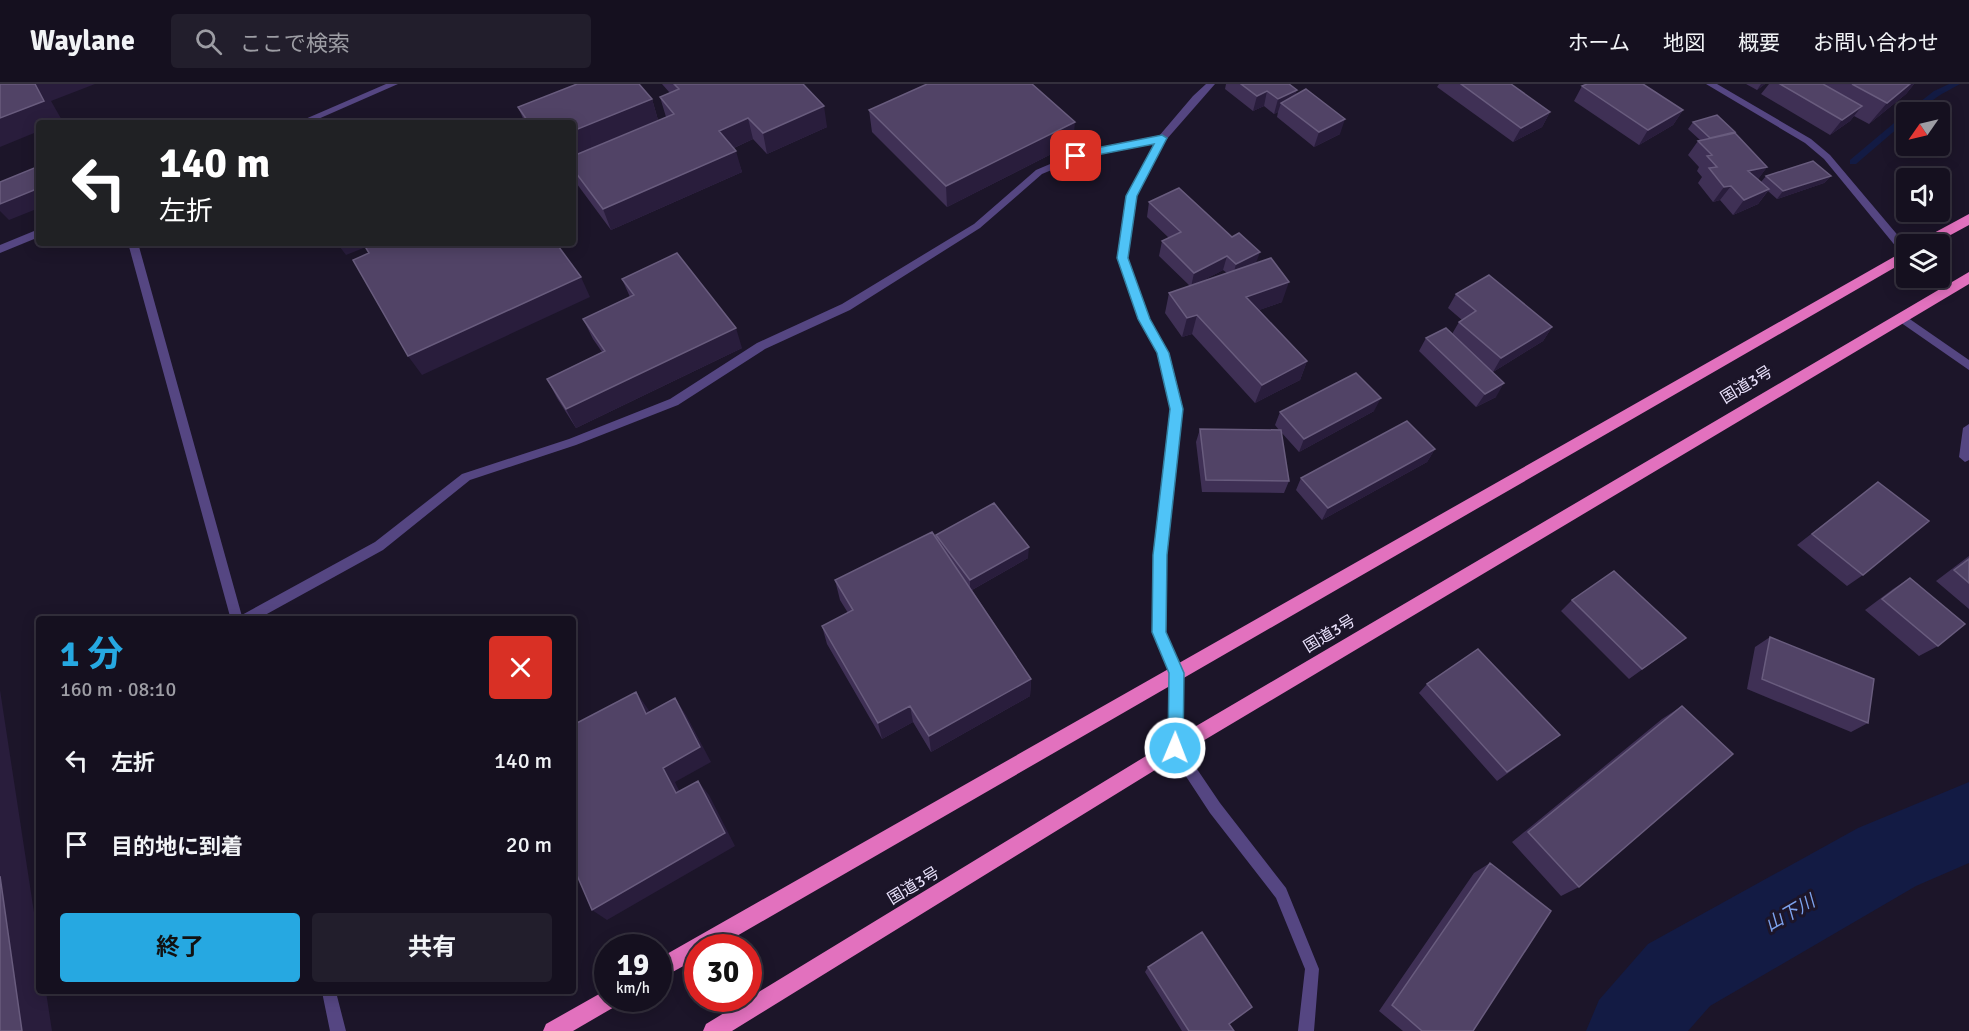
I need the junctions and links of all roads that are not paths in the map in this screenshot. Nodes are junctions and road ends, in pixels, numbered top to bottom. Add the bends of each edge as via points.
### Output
1 (394, 84) edge
2 (1211, 84) edge
3 (1710, 84) edge
4 (308, 120) edge
5 (1162, 138) junction
6 (1969, 219) edge
7 (36, 233) edge
8 (1942, 234) edge
9 (1896, 241) edge
10 (134, 246) edge
11 (0, 249) edge
12 (1896, 259) edge
13 (1969, 277) edge
14 (1901, 317) junction
15 (1969, 366) edge
16 (1969, 428) edge
17 (1965, 457) dead end
18 (236, 616) edge
19 (251, 616) edge
20 (1176, 673) junction
21 (1175, 748) junction
22 (672, 962) edge
23 (329, 994) edge
24 (594, 1008) edge
25 (338, 1031) edge
26 (553, 1031) edge
27 (714, 1031) edge
28 (1306, 1031) edge

1 - 4 street
2 - 5 street
3 - 9 street via 1808,141 1827,157
5 - 19 street via 1076,156 1039,172 977,226 846,307 761,346 674,402 573,442 466,477 380,546
5 - 20 street via 1131,196 1123,258 1144,319 1163,353 1177,409 1160,555 1159,632
6 - 8 highway
7 - 11 street
10 - 18 street
12 - 20 highway, 国道3号
13 - 14 highway, 国道3号
14 - 15 street
14 - 21 highway, 国道3号
16 - 17 street
20 - 21 street
20 - 22 highway, 国道3号
21 - 27 highway, 国道3号
21 - 28 street via 1215,808 1281,893 1312,969
23 - 25 street
24 - 26 highway

